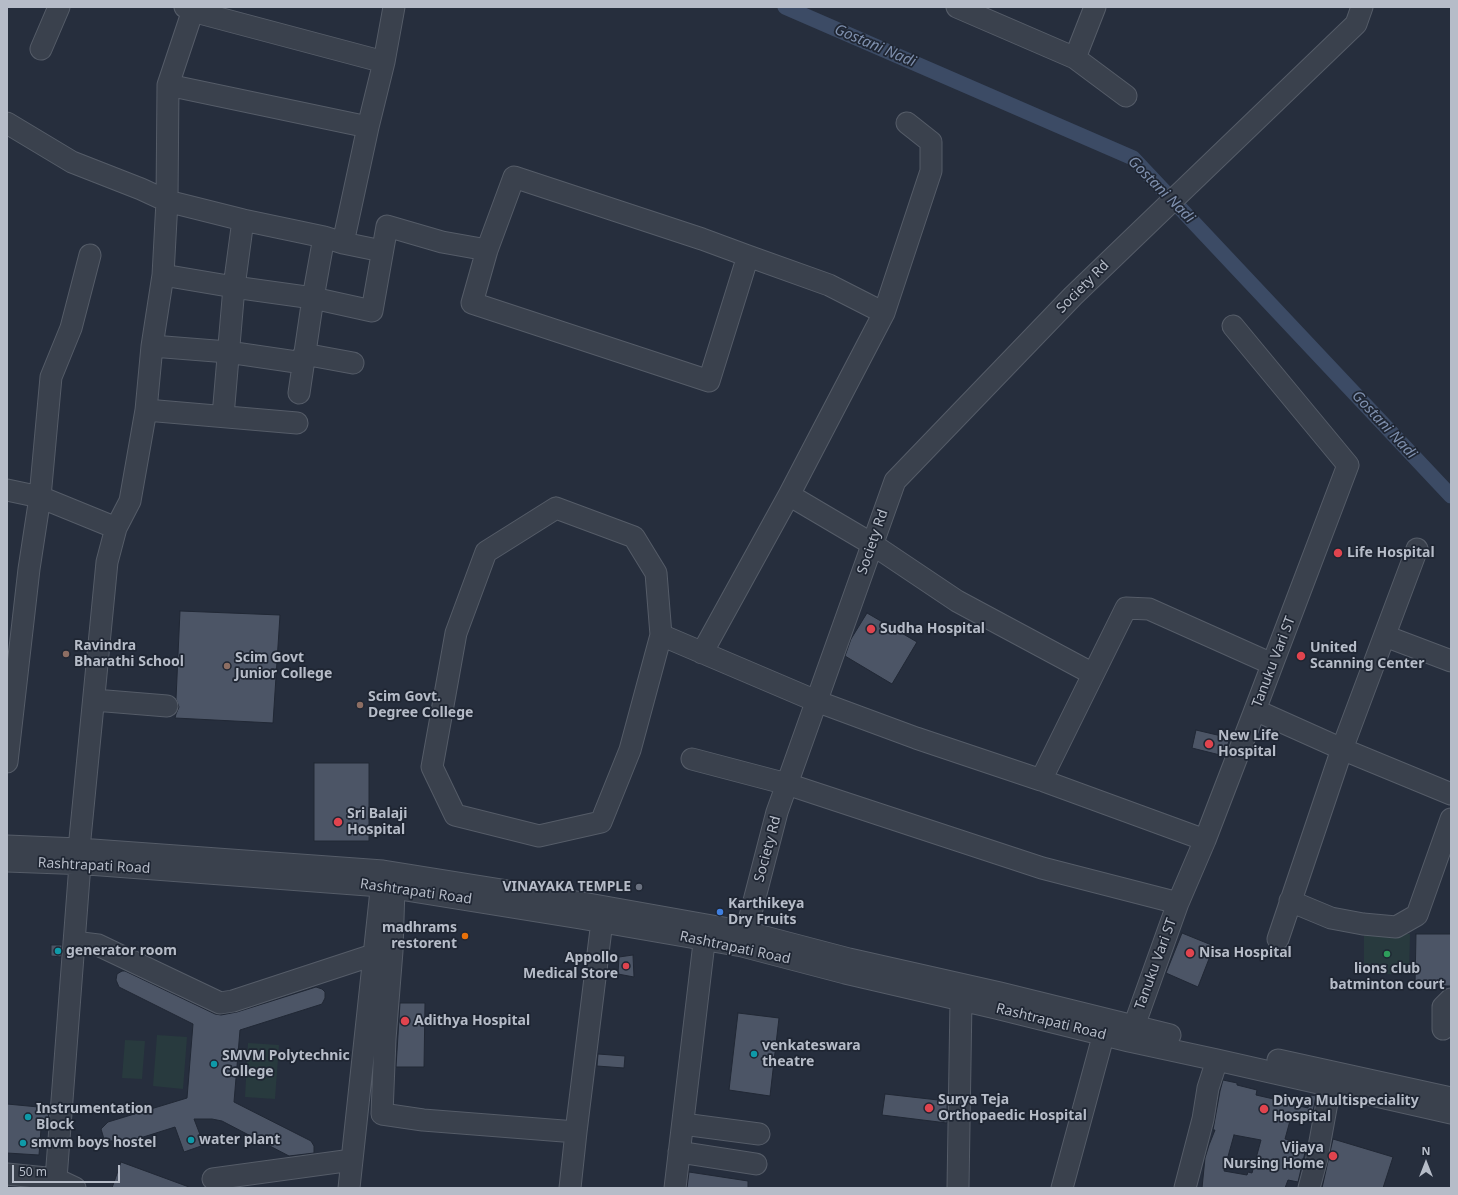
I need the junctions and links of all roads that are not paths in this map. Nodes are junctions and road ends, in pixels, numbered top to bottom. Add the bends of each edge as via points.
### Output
1 (59, 7) edge
2 (394, 7) edge
3 (957, 7) edge
4 (1095, 7) edge
5 (1362, 7) edge
6 (190, 8) edge
7 (41, 50) dead end
8 (1076, 58) junction
9 (384, 62) junction
10 (168, 85) junction
11 (1126, 96) dead end
12 (7, 123) edge
13 (907, 123) dead end
14 (368, 126) junction
15 (167, 201) junction
16 (243, 220) junction
17 (334, 240) junction
18 (487, 250) junction
19 (382, 251) junction
20 (90, 255) dead end
21 (748, 256) junction
22 (163, 275) junction
23 (234, 287) junction
24 (313, 298) junction
25 (884, 313) junction
26 (1233, 326) dead end
27 (152, 346) junction
28 (228, 352) junction
29 (303, 358) junction
30 (353, 363) dead end
31 (299, 393) dead end
32 (146, 410) junction
33 (223, 416) junction
34 (297, 423) dead end
35 (7, 490) edge
36 (789, 495) junction
37 (40, 497) junction
38 (116, 528) junction
39 (872, 544) junction
40 (1417, 549) dead end
41 (661, 635) junction
42 (1385, 636) junction
43 (702, 653) junction
44 (1451, 661) edge
45 (1272, 664) junction
46 (1093, 674) junction
47 (94, 700) junction
48 (816, 701) junction
49 (167, 706) dead end
50 (1255, 710) junction
51 (1342, 749) junction
52 (692, 759) dead end
53 (7, 762) edge
54 (1041, 780) junction
55 (787, 784) junction
56 (1451, 794) edge
57 (1451, 819) edge
58 (1205, 840) junction
59 (7, 846) edge
60 (80, 857) junction
61 (7, 861) edge
62 (386, 881) junction
63 (1290, 901) junction
64 (1178, 903) junction
65 (602, 921) junction
66 (705, 932) junction
67 (746, 932) junction
68 (1278, 939) dead end
69 (74, 942) junction
70 (373, 955) junction
71 (1451, 999) edge
72 (961, 1000) junction
73 (1106, 1028) junction
74 (1443, 1029) dead end
75 (1131, 1034) junction
76 (1217, 1060) junction
77 (1334, 1079) junction
78 (1451, 1098) edge
79 (1451, 1113) edge
80 (683, 1124) junction
81 (576, 1132) junction
82 (759, 1134) dead end
83 (679, 1152) junction
84 (352, 1160) junction
85 (756, 1164) dead end
86 (7, 1174) edge
87 (56, 1179) junction
88 (213, 1179) dead end
89 (75, 1188) edge
90 (349, 1188) edge
91 (570, 1188) edge
92 (675, 1188) edge
93 (958, 1188) edge
94 (1062, 1188) edge
95 (1185, 1188) edge
96 (1309, 1188) edge

1 - 7 street
2 - 9 street
3 - 8 street
4 - 8 street
5 - 39 street, Society Rd via 1356,24 1073,296 895,480
6 - 9 street
6 - 10 street
8 - 11 street
9 - 14 street
10 - 14 street
10 - 15 street
12 - 15 street via 72,162
13 - 25 street via 931,142 931,171
14 - 17 street
15 - 16 street
15 - 22 street
16 - 17 street
16 - 23 street
17 - 19 street
17 - 24 street
18 - 19 street via 442,242 387,226
18 - 21 street via 514,177
18 - 21 street via 472,303 709,381
19 - 24 street via 372,311
20 - 37 street via 71,328 51,376
21 - 25 street via 829,285
22 - 23 street
22 - 27 street
23 - 24 street
23 - 28 street
24 - 29 street
25 - 36 street
26 - 45 street, Tanuku Vari ST via 1348,465
27 - 28 street
27 - 32 street
28 - 29 street
28 - 33 street
29 - 30 street
29 - 31 street
32 - 33 street
32 - 38 street via 130,501
33 - 34 street
35 - 37 street
36 - 39 street
36 - 43 street
37 - 38 street
37 - 53 street via 29,569
38 - 47 street via 107,562
39 - 46 street via 957,601
39 - 48 street, Society Rd
40 - 42 street
41 - 41 street via 656,573 634,537 556,508 486,552 456,632 432,767 455,815 539,836 601,822 630,750
41 - 43 street
42 - 44 street
42 - 51 street
43 - 48 street
45 - 46 street via 1150,609 1126,608
45 - 50 street, Tanuku Vari ST
46 - 54 street
47 - 49 street
47 - 60 street
48 - 54 street
48 - 55 street, Society Rd
50 - 51 street
50 - 58 street, Tanuku Vari ST
51 - 56 street
51 - 63 street
52 - 55 street
54 - 58 street
55 - 64 street via 1042,868
55 - 67 street, Society Rd via 777,812
57 - 63 street via 1417,916 1396,927 1331,918
58 - 64 street, Tanuku Vari ST
59 - 60 street, Rashtrapati Road
60 - 61 street, Rashtrapati Road
60 - 62 street, Rashtrapati Road
60 - 69 street
62 - 65 street, Rashtrapati Road
62 - 66 street, Rashtrapati Road via 583,903
62 - 70 street
62 - 81 street via 392,952 382,1114 423,1120
63 - 68 street
64 - 75 street, Tanuku Vari ST
65 - 66 street, Rashtrapati Road
65 - 81 street
66 - 67 street, Rashtrapati Road
66 - 72 street, Rashtrapati Road via 742,946
66 - 80 street
67 - 73 street, Rashtrapati Road via 849,959 1000,993
69 - 70 street via 98,945 220,1003
69 - 87 street
70 - 84 street
71 - 74 street via 1443,1007
72 - 73 street, Rashtrapati Road
72 - 93 street
73 - 75 street, Rashtrapati Road
73 - 94 street
75 - 76 street, Rashtrapati Road
75 - 77 street, Rashtrapati Road via 1210,1045
76 - 77 street, Rashtrapati Road
76 - 95 street
77 - 78 street, Rashtrapati Road
77 - 79 street, Rashtrapati Road
77 - 96 street
80 - 82 street
80 - 83 street
81 - 91 street
83 - 85 street
83 - 92 street
84 - 88 street
84 - 90 street
86 - 87 street
87 - 89 street

